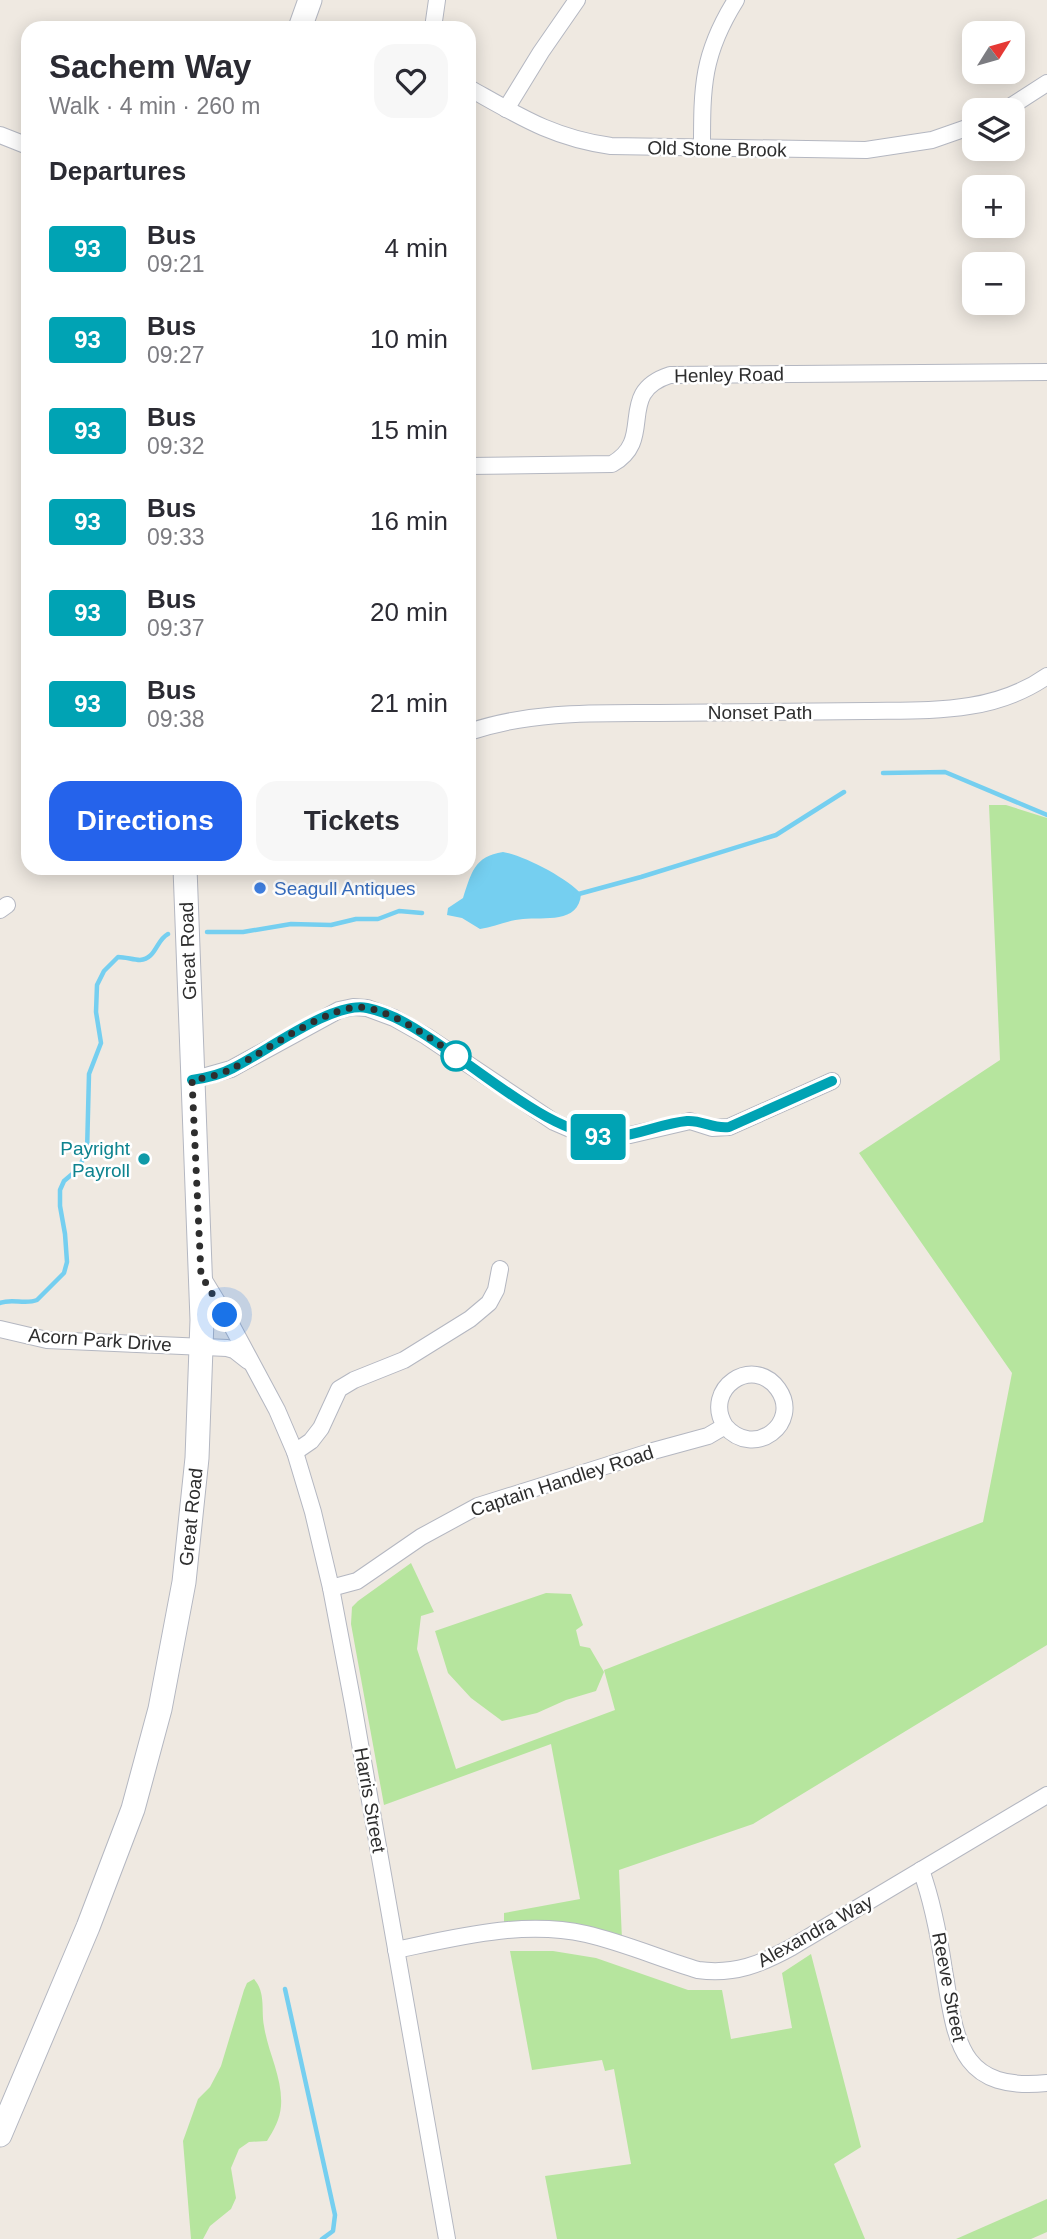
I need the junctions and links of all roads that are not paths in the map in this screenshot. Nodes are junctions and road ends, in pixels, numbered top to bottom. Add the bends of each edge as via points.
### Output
1 (310, 0) edge
2 (437, 0) edge
3 (577, 0) edge
4 (736, 0) edge
5 (302, 21) edge
6 (434, 21) edge
7 (1047, 83) edge
8 (476, 92) edge
9 (1024, 98) edge
10 (506, 109) junction
11 (962, 130) edge
12 (0, 135) edge
13 (21, 143) edge
14 (702, 148) junction
15 (1047, 372) edge
16 (476, 466) edge
17 (1047, 676) edge
18 (476, 730) edge
19 (185, 875) edge
20 (192, 1080) junction
21 (832, 1081) dead end
22 (500, 1269) dead end
23 (201, 1275) junction
24 (0, 1329) edge
25 (202, 1346) junction
26 (257, 1371) junction
27 (725, 1426) junction
28 (295, 1452) junction
29 (331, 1588) junction
30 (1047, 1795) edge
31 (922, 1870) junction
32 (396, 1951) junction
33 (1047, 2083) edge
34 (0, 2134) edge
35 (447, 2239) edge

1 - 5 main road
2 - 6 street
3 - 10 street
4 - 14 street via 705,69
7 - 9 street
8 - 10 street, Old Stone Brook
10 - 14 street, Old Stone Brook via 537,126 592,143
11 - 14 street, Old Stone Brook via 888,148
12 - 13 street
15 - 16 street, Henley Road via 670,375 642,394 631,449 612,464
17 - 18 street, Nonset Path via 1008,697 968,708 569,713 517,719
19 - 20 main road, Great Road
20 - 21 street via 231,1069 326,1016 353,1007 394,1018 554,1122 592,1136 630,1135 690,1121 712,1128 729,1127
20 - 23 main road, Great Road
22 - 28 street via 489,1303 404,1360 339,1389 321,1429
23 - 25 main road, Great Road
23 - 26 street, Harris Street
24 - 25 street, Acorn Park Drive via 47,1340
25 - 26 street, Harris Street via 234,1350
25 - 34 main road, Great Road via 189,1541 157,1722 133,1809 92,1917
26 - 28 street, Harris Street
27 - 27 street via 750,1440 771,1434 783,1411 777,1388 754,1375 735,1379 719,1401
27 - 29 street, Captain Handley Road via 701,1439 478,1507 421,1537 357,1581
28 - 29 street, Harris Street
29 - 32 street, Harris Street
30 - 31 street, Alexandra Way
31 - 32 street, Alexandra Way via 792,1947 734,1971 698,1970 596,1937 543,1929 486,1933
31 - 33 street, Reeve Street via 960,2048 995,2079 1023,2085
32 - 35 street, Harris Street

